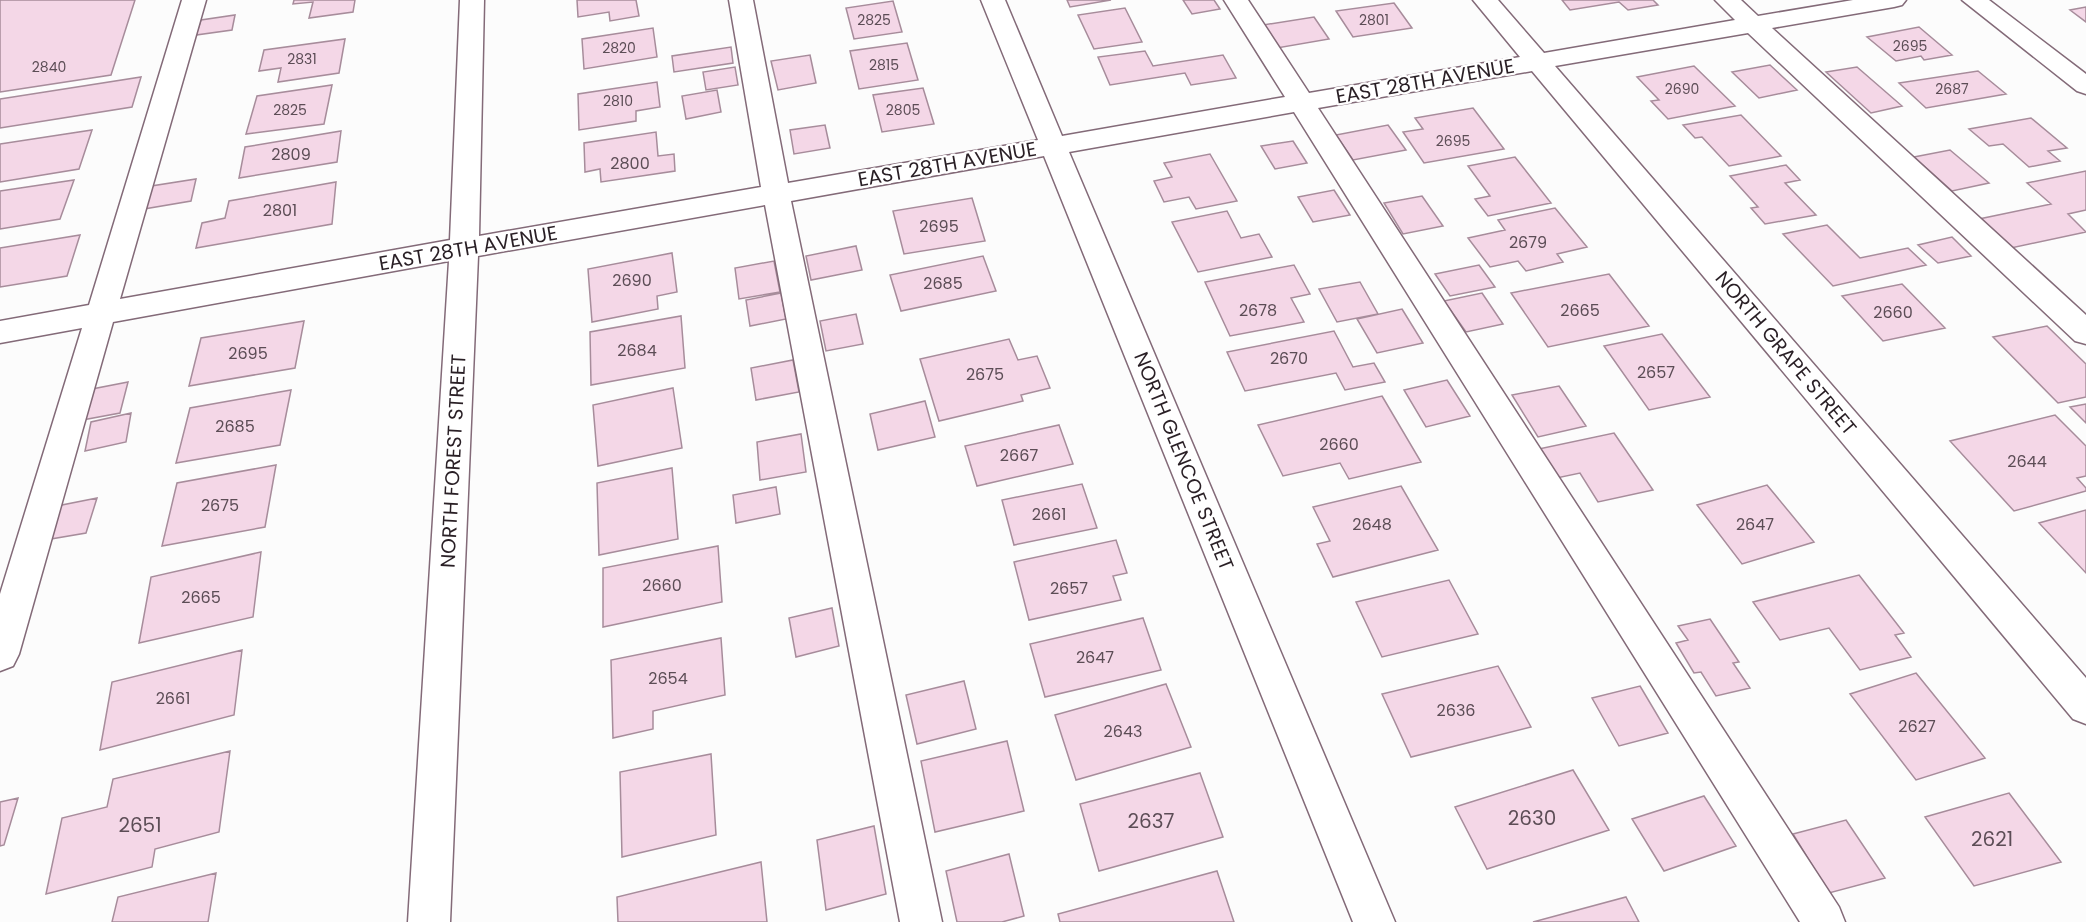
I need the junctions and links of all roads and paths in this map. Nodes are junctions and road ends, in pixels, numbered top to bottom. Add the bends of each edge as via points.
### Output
1 (194, 0) edge
2 (472, 0) edge
3 (741, 0) edge
4 (993, 0) edge
5 (1236, 0) edge
6 (1485, 0) edge
7 (1727, 0) edge
8 (1894, 0) edge
9 (1974, 0) edge
10 (1754, 25) junction
11 (1538, 62) junction
12 (2086, 86) edge
13 (1300, 102) junction
14 (1054, 145) junction
15 (776, 193) junction
16 (464, 248) junction
17 (100, 314) junction
18 (0, 332) edge
19 (2086, 333) edge
20 (0, 654) edge
21 (2086, 706) edge
22 (429, 922) edge
23 (921, 922) edge
24 (1374, 922) edge
25 (1824, 922) edge

1 - 17 street
2 - 16 street, NORTH FOREST STREET
3 - 15 street
4 - 14 street, NORTH GLENCOE STREET
5 - 13 street
6 - 11 street, NORTH GRAPE STREET
7 - 10 street
8 - 10 street, EAST 28TH AVENUE
9 - 12 street
10 - 11 street, EAST 28TH AVENUE
10 - 19 street
11 - 13 street, EAST 28TH AVENUE
11 - 21 street, NORTH GRAPE STREET
13 - 14 street, EAST 28TH AVENUE
13 - 25 street
14 - 15 street, EAST 28TH AVENUE
14 - 24 street, NORTH GLENCOE STREET
15 - 16 street, EAST 28TH AVENUE
15 - 23 street
16 - 17 street, EAST 28TH AVENUE
16 - 22 street, NORTH FOREST STREET
17 - 18 street, EAST 28TH AVENUE
17 - 20 street

